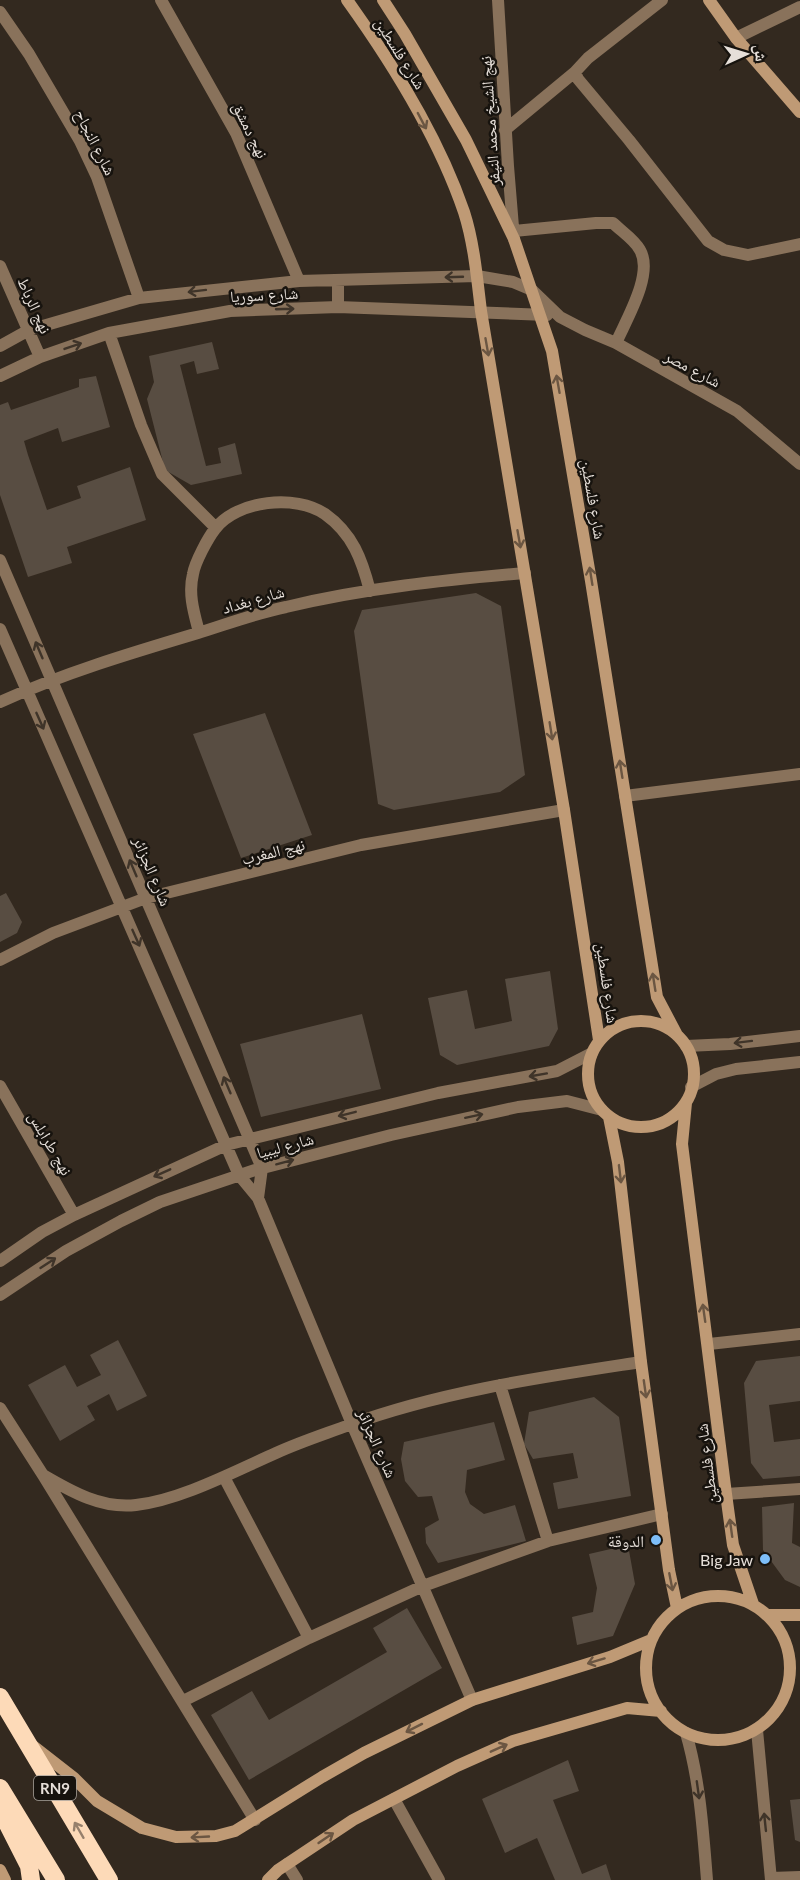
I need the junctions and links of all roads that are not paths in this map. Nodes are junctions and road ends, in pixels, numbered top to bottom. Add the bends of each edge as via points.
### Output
1 (161, 0) edge
2 (347, 0) edge
3 (383, 0) edge
4 (498, 0) edge
5 (662, 0) edge
6 (709, 0) edge
7 (800, 8) edge
8 (0, 12) edge
9 (736, 38) junction
10 (575, 72) junction
11 (800, 112) edge
12 (505, 130) junction
13 (514, 235) junction
14 (800, 244) edge
15 (0, 266) edge
16 (477, 276) junction
17 (338, 280) junction
18 (299, 281) junction
19 (532, 290) junction
20 (139, 298) junction
21 (338, 308) junction
22 (481, 311) junction
23 (539, 313) junction
24 (560, 317) junction
25 (29, 330) junction
26 (109, 333) junction
27 (616, 343) junction
28 (0, 346) edge
29 (40, 357) junction
30 (0, 376) edge
31 (800, 463) edge
32 (216, 528) junction
33 (0, 560) edge
34 (525, 573) junction
35 (370, 591) junction
36 (0, 629) edge
37 (199, 632) junction
38 (52, 681) junction
39 (26, 690) junction
40 (0, 702) edge
41 (800, 774) edge
42 (625, 796) junction
43 (564, 810) junction
44 (146, 898) junction
45 (122, 908) junction
46 (0, 960) edge
47 (677, 1035) junction
48 (800, 1036) edge
49 (599, 1040) junction
50 (686, 1046) junction
51 (592, 1053) junction
52 (800, 1062) edge
53 (0, 1086) edge
54 (691, 1088) junction
55 (686, 1102) junction
56 (605, 1113) junction
57 (250, 1139) junction
58 (226, 1144) junction
59 (262, 1168) junction
60 (239, 1175) junction
61 (258, 1197) junction
62 (74, 1215) junction
63 (0, 1261) edge
64 (0, 1296) edge
65 (800, 1334) edge
66 (709, 1344) junction
67 (641, 1362) junction
68 (500, 1385) junction
69 (0, 1408) edge
70 (352, 1424) junction
71 (43, 1475) junction
72 (224, 1477) junction
73 (800, 1489) edge
74 (726, 1494) junction
75 (662, 1514) junction
76 (548, 1541) junction
77 (423, 1586) junction
78 (753, 1604) junction
79 (676, 1608) junction
80 (768, 1615) junction
81 (800, 1615) edge
82 (309, 1638) junction
83 (651, 1640) junction
84 (800, 1683) edge
85 (787, 1690) junction
86 (0, 1697) edge
87 (472, 1700) junction
88 (183, 1701) junction
89 (661, 1711) junction
90 (757, 1730) junction
91 (686, 1733) junction
92 (28, 1742) junction
93 (0, 1788) edge
94 (394, 1799) junction
95 (0, 1809) edge
96 (255, 1820) junction
97 (287, 1864) junction
98 (0, 1870) edge
99 (800, 1876) edge
100 (771, 1879) edge
101 (4, 1880) edge
102 (31, 1880) edge
103 (56, 1880) edge
104 (109, 1880) edge
105 (268, 1880) edge
106 (297, 1880) edge
107 (439, 1880) edge
108 (707, 1880) edge

1 - 18 street, نهج دمشق via 236,133
2 -> 16 street, شارع فلسطين via 402,83 448,172 464,213
3 - 13 street, شارع فلسطين via 466,140
4 - 12 street, نهج الشيخ محمد النيفر
5 - 10 street
6 - 9 street
7 - 9 street
8 - 20 street, شارع النجاح via 84,150
9 - 11 street
10 - 12 street
10 - 14 street via 708,241 724,250 748,255
12 - 13 street, نهج الشيخ محمد النيفر
13 - 19 street, شارع فلسطين
13 - 27 street via 613,223 640,249 645,264 643,281
15 - 25 street, نهج الرباط
16 -> 17 street, شارع سوريا
16 - 19 street, شارع سوريا via 513,282
16 - 22 street, شارع فلسطين
17 - 18 street, شارع سوريا
17 - 21 street
18 -> 20 street, شارع سوريا
19 - 23 street, شارع فلسطين
19 - 24 street, شارع مصر
20 - 25 street, شارع سوريا
21 - 22 street, شارع سوريا
26 -> 21 street, شارع سوريا via 230,311
22 - 23 street, شارع سوريا
22 -> 34 street, شارع فلسطين
23 - 24 street, شارع مصر
42 -> 23 street, شارع فلسطين via 555,367
24 - 27 street, شارع مصر
25 - 28 street, شارع سوريا
25 - 29 street, نهج الرباط
29 -> 26 street, شارع سوريا
26 - 32 street via 162,474
27 - 31 street, شارع مصر via 737,411
29 - 30 street, شارع سوريا
32 - 35 street via 257,504 282,501 307,505 344,532 361,559
32 - 37 street via 193,573 191,600
38 -> 33 street, شارع الجزائر
34 - 35 street, شارع بغداد
34 -> 43 street, شارع فلسطين
35 - 37 street, شارع بغداد via 285,607
36 - 39 street, شارع الجزائر
37 - 38 street, شارع بغداد
38 - 39 street, شارع بغداد
44 -> 38 street, شارع الجزائر
39 - 40 street, شارع بغداد
39 -> 45 street, شارع الجزائر
41 - 42 street
47 -> 42 street, شارع فلسطين via 657,997
43 - 44 street, نهج المغرب via 361,845
43 - 49 street, شارع فلسطين
44 - 45 street, نهج المغرب
57 -> 44 street, شارع الجزائر
45 - 46 street, نهج المغرب via 53,933
45 -> 58 street, شارع الجزائر
47 - 49 street via 663,1025 628,1022
47 - 50 street
48 -> 50 street
49 - 51 street
50 - 54 street via 694,1075
51 - 56 street via 588,1083
51 -> 57 street, شارع ليبيا via 557,1071 438,1093
52 - 54 street via 736,1069 716,1074
53 - 62 street, نهج طرابلس
54 - 55 street
55 - 56 street via 676,1114 651,1126 629,1125
66 -> 55 street, شارع فلسطين via 682,1144
59 -> 56 street, شارع ليبيا via 518,1107 567,1101
56 -> 67 street via 618,1162
57 - 58 street, شارع ليبيا
57 - 59 street, شارع الجزائر
58 - 60 street, شارع الجزائر
58 -> 62 street, شارع ليبيا
59 - 60 street, شارع ليبيا
59 - 61 street
60 - 61 street, شارع الجزائر
64 -> 60 street, شارع ليبيا via 66,1251 121,1221 160,1202
61 - 70 street, شارع الجزائر
62 - 63 street, شارع ليبيا
65 - 66 street
66 - 74 street, شارع فلسطين
67 - 68 street
67 -> 75 street
68 - 70 street
68 - 76 street
69 - 71 street
70 - 72 street
70 - 77 street, شارع الجزائر
71 - 72 street via 104,1504 135,1505
71 - 88 street
72 - 82 street
73 - 74 street
78 -> 74 street, شارع فلسطين via 733,1545
75 - 76 street
75 -> 79 street
76 - 77 street
77 - 82 street
77 - 87 street, شارع الجزائر
78 - 79 street via 714,1595
78 - 80 street
79 - 83 street via 661,1622
80 - 81 street
80 - 85 street via 782,1633 789,1654
82 - 88 street
83 -> 87 street via 610,1657
83 - 89 street via 645,1659 646,1680 652,1700
84 - 85 street
85 - 90 street via 773,1716
86 - 92 highway, RN9
87 -> 96 street via 364,1753
88 - 96 street
89 - 91 street
94 -> 89 street via 513,1741 627,1708
90 - 91 street via 737,1739 715,1742
100 -> 90 street
91 -> 108 street via 699,1793
96 -> 92 street via 235,1831 200,1837 176,1837 142,1828 97,1801
104 -> 92 highway, RN9
93 - 103 highway, RN9
97 -> 94 street via 353,1820
94 - 107 street
95 - 102 highway via 29,1866
97 - 105 street
97 - 106 street
98 - 101 street
99 - 100 street

